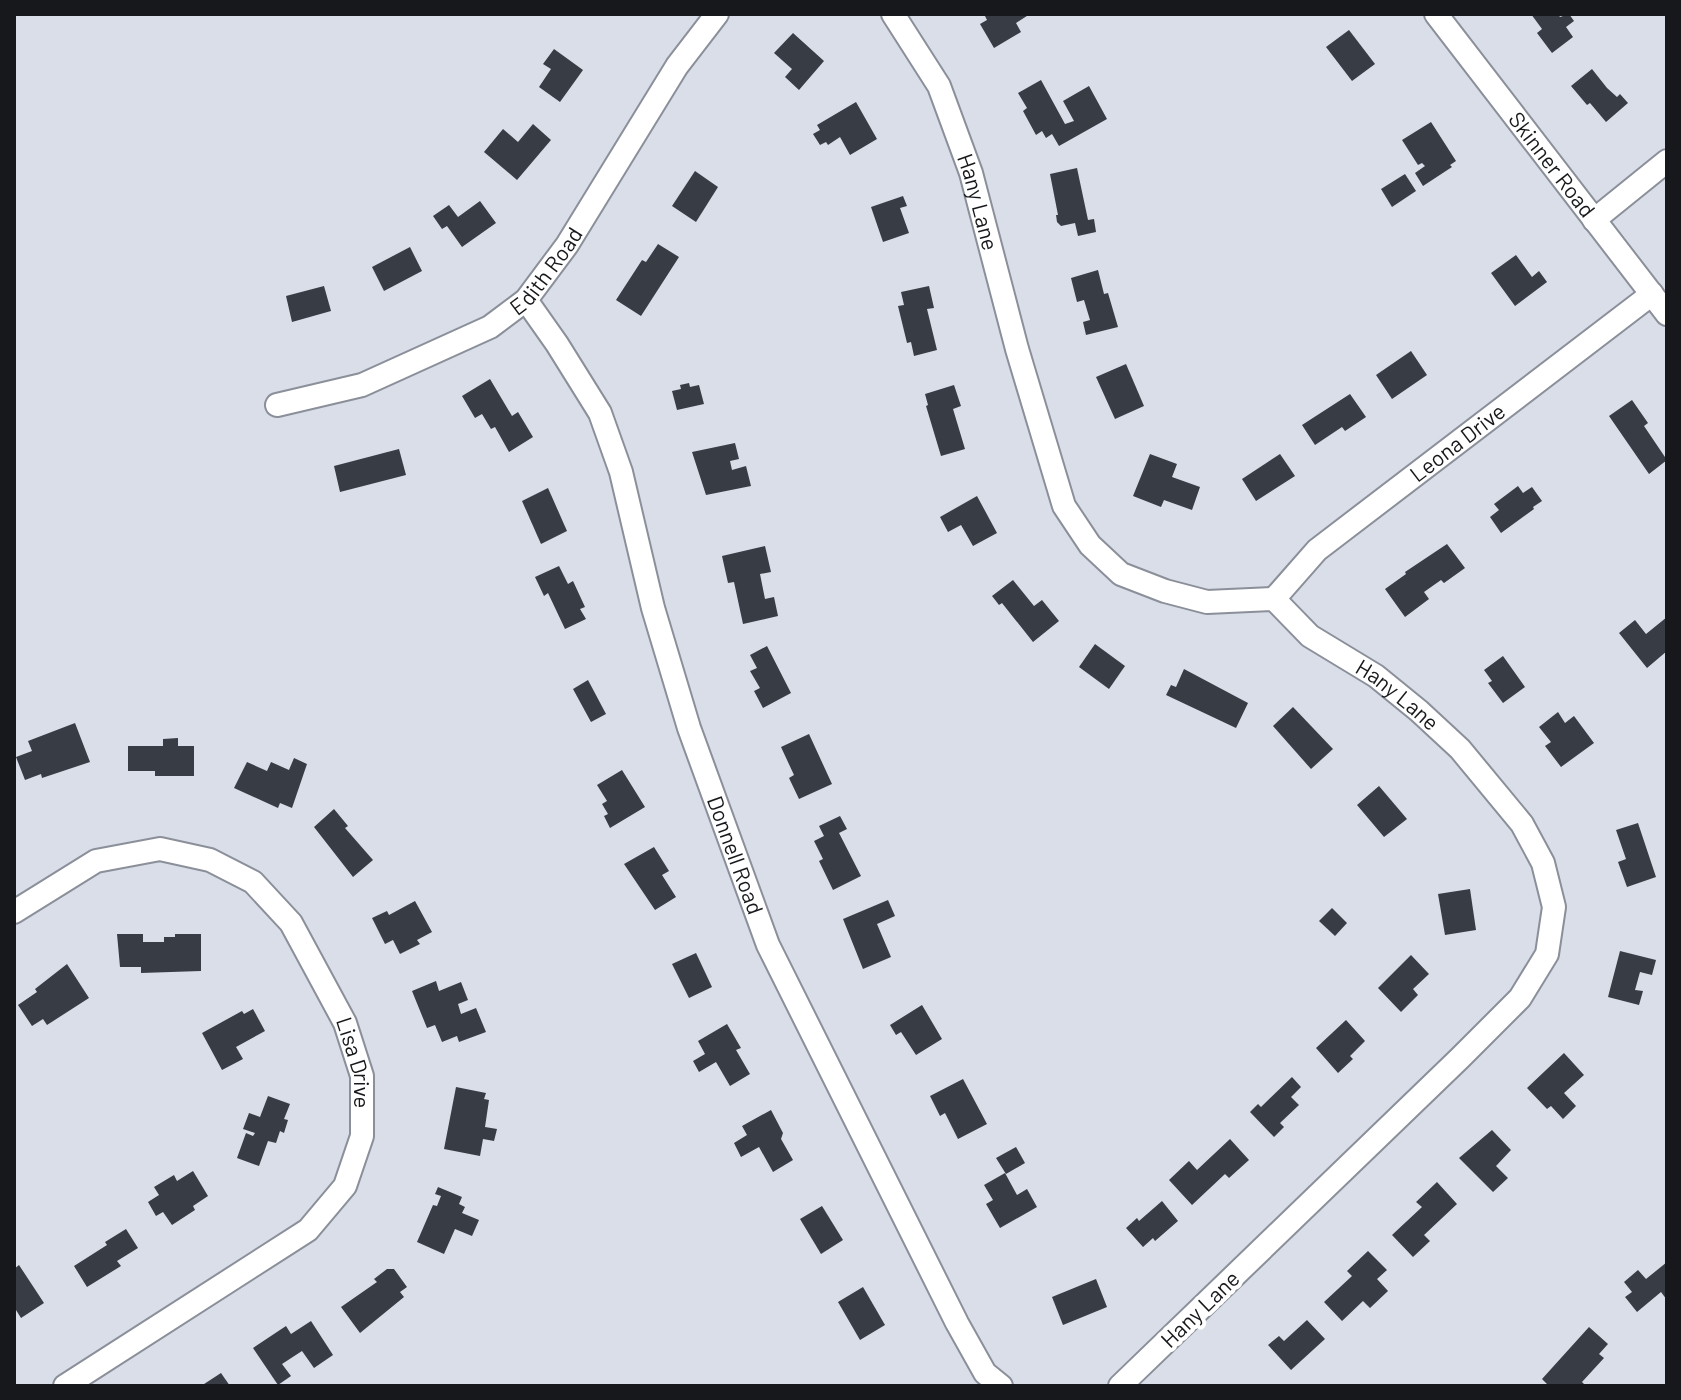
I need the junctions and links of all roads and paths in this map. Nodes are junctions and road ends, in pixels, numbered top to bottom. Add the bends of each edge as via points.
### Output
1 (717, 14) edge
2 (893, 14) edge
3 (1436, 14) edge
4 (1667, 161) edge
5 (1594, 220) junction
6 (1652, 294) junction
7 (526, 300) junction
8 (1667, 314) edge
9 (277, 405) dead end
10 (1274, 599) junction
11 (14, 912) edge
12 (65, 1386) edge
13 (1001, 1386) edge
14 (1120, 1386) edge

1 - 7 street, Edith Road via 677,66 567,245
2 - 10 street, Hany Lane via 939,86 971,173 1064,506 1090,545 1121,574 1207,602
3 - 5 street, Skinner Road
4 - 5 street
5 - 6 street, Skinner Road
6 - 8 street, Skinner Road
6 - 10 street, Leona Drive via 1317,550
7 - 9 street, Edith Road via 490,327 362,385
7 - 13 street, Donnell Road via 600,413 621,472 689,728 768,945 957,1323 985,1373
10 - 14 street, Hany Lane via 1310,636 1376,676 1419,711 1460,749 1522,824 1543,863 1554,907 1547,954 1520,998
11 - 12 street, Lisa Drive via 96,861 160,849 210,860 253,882 291,923 345,1023 362,1076 362,1136 345,1186 308,1230

